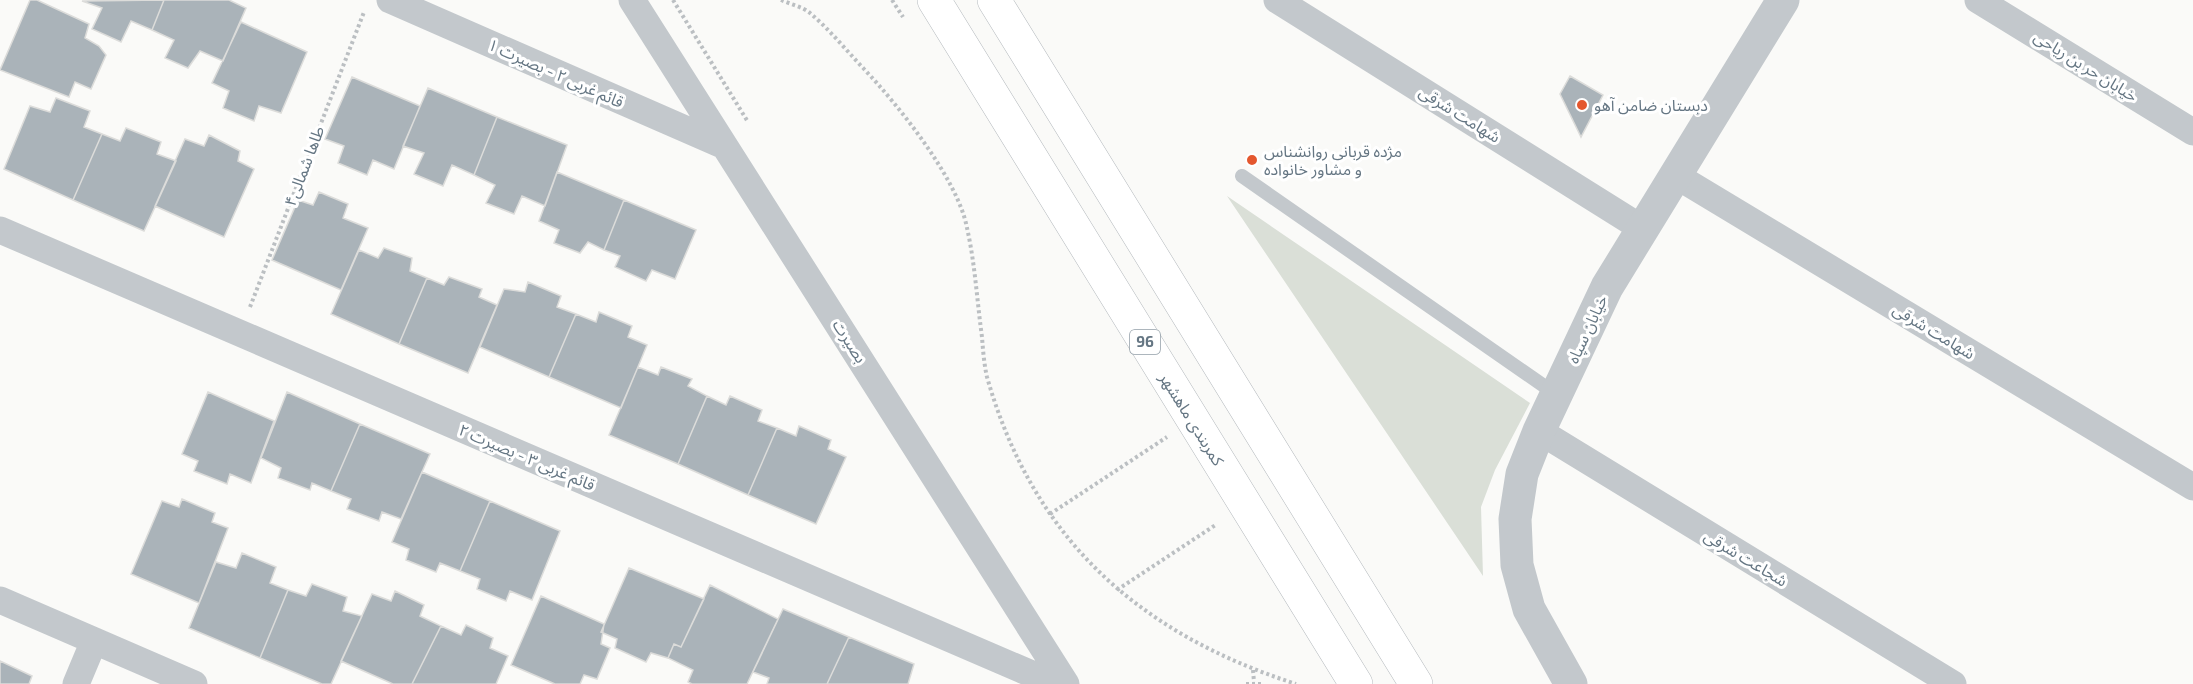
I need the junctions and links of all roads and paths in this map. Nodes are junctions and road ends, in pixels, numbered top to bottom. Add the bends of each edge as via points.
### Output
1 (390, 0) edge
2 (632, 0) edge
3 (781, 0) edge
4 (934, 0) edge
5 (994, 0) edge
6 (1277, 0) edge
7 (1783, 0) edge
8 (1978, 0) edge
9 (364, 11) dead end
10 (2193, 132) edge
11 (722, 145) junction
12 (1676, 175) junction
13 (1242, 176) dead end
14 (1643, 229) junction
15 (0, 230) edge
16 (240, 333) junction
17 (1557, 395) junction
18 (1193, 420) junction
19 (1539, 431) junction
20 (2193, 487) edge
21 (1050, 514) junction
22 (1217, 524) dead end
23 (1117, 590) junction
24 (0, 600) edge
25 (94, 641) junction
26 (1253, 670) junction
27 (1254, 682) junction
28 (76, 684) edge
29 (194, 684) edge
30 (1055, 684) edge
31 (1066, 684) edge
32 (1246, 684) edge
33 (1261, 684) edge
34 (1296, 684) edge
35 (1356, 684) edge
36 (1416, 684) edge
37 (1571, 684) edge
38 (1953, 684) edge

1 - 11 street, قائم غربی ۲ - بصیرت ۱
2 - 11 street, بصیرت
3 - 21 path via 808,11 882,87 946,176 967,226 987,376 1016,457
4 - 18 main road, کمربندی ماهشهر / 96
5 - 36 main road
6 - 14 street, شهامت شرقی
7 - 12 street, خیابان سپاه
8 - 10 street, خیابان حر بن ریاحی
9 - 16 path, طاها شمالی۴
11 - 31 street, بصیرت
12 - 14 street, خیابان سپاه
12 - 20 street, شهامت شرقی
13 - 17 lane
14 - 17 street, خیابان سپاه via 1607,286
15 - 16 street, قائم غربی ۳ - بصیرت ۲
16 - 30 street, قائم غربی ۳ - بصیرت ۲
17 - 19 street, خیابان سپاه
18 - 21 path
18 - 35 main road, کمربندی ماهشهر / 96
19 - 37 street, خیابان سپاه via 1522,474 1515,519 1517,565 1529,609
19 - 38 street, شجاعت شرقی
21 - 23 path via 1082,557
22 - 23 path
23 - 26 path via 1188,638
24 - 25 street
25 - 28 street
25 - 29 street
26 - 27 path
26 - 34 path
27 - 32 path
27 - 33 path

